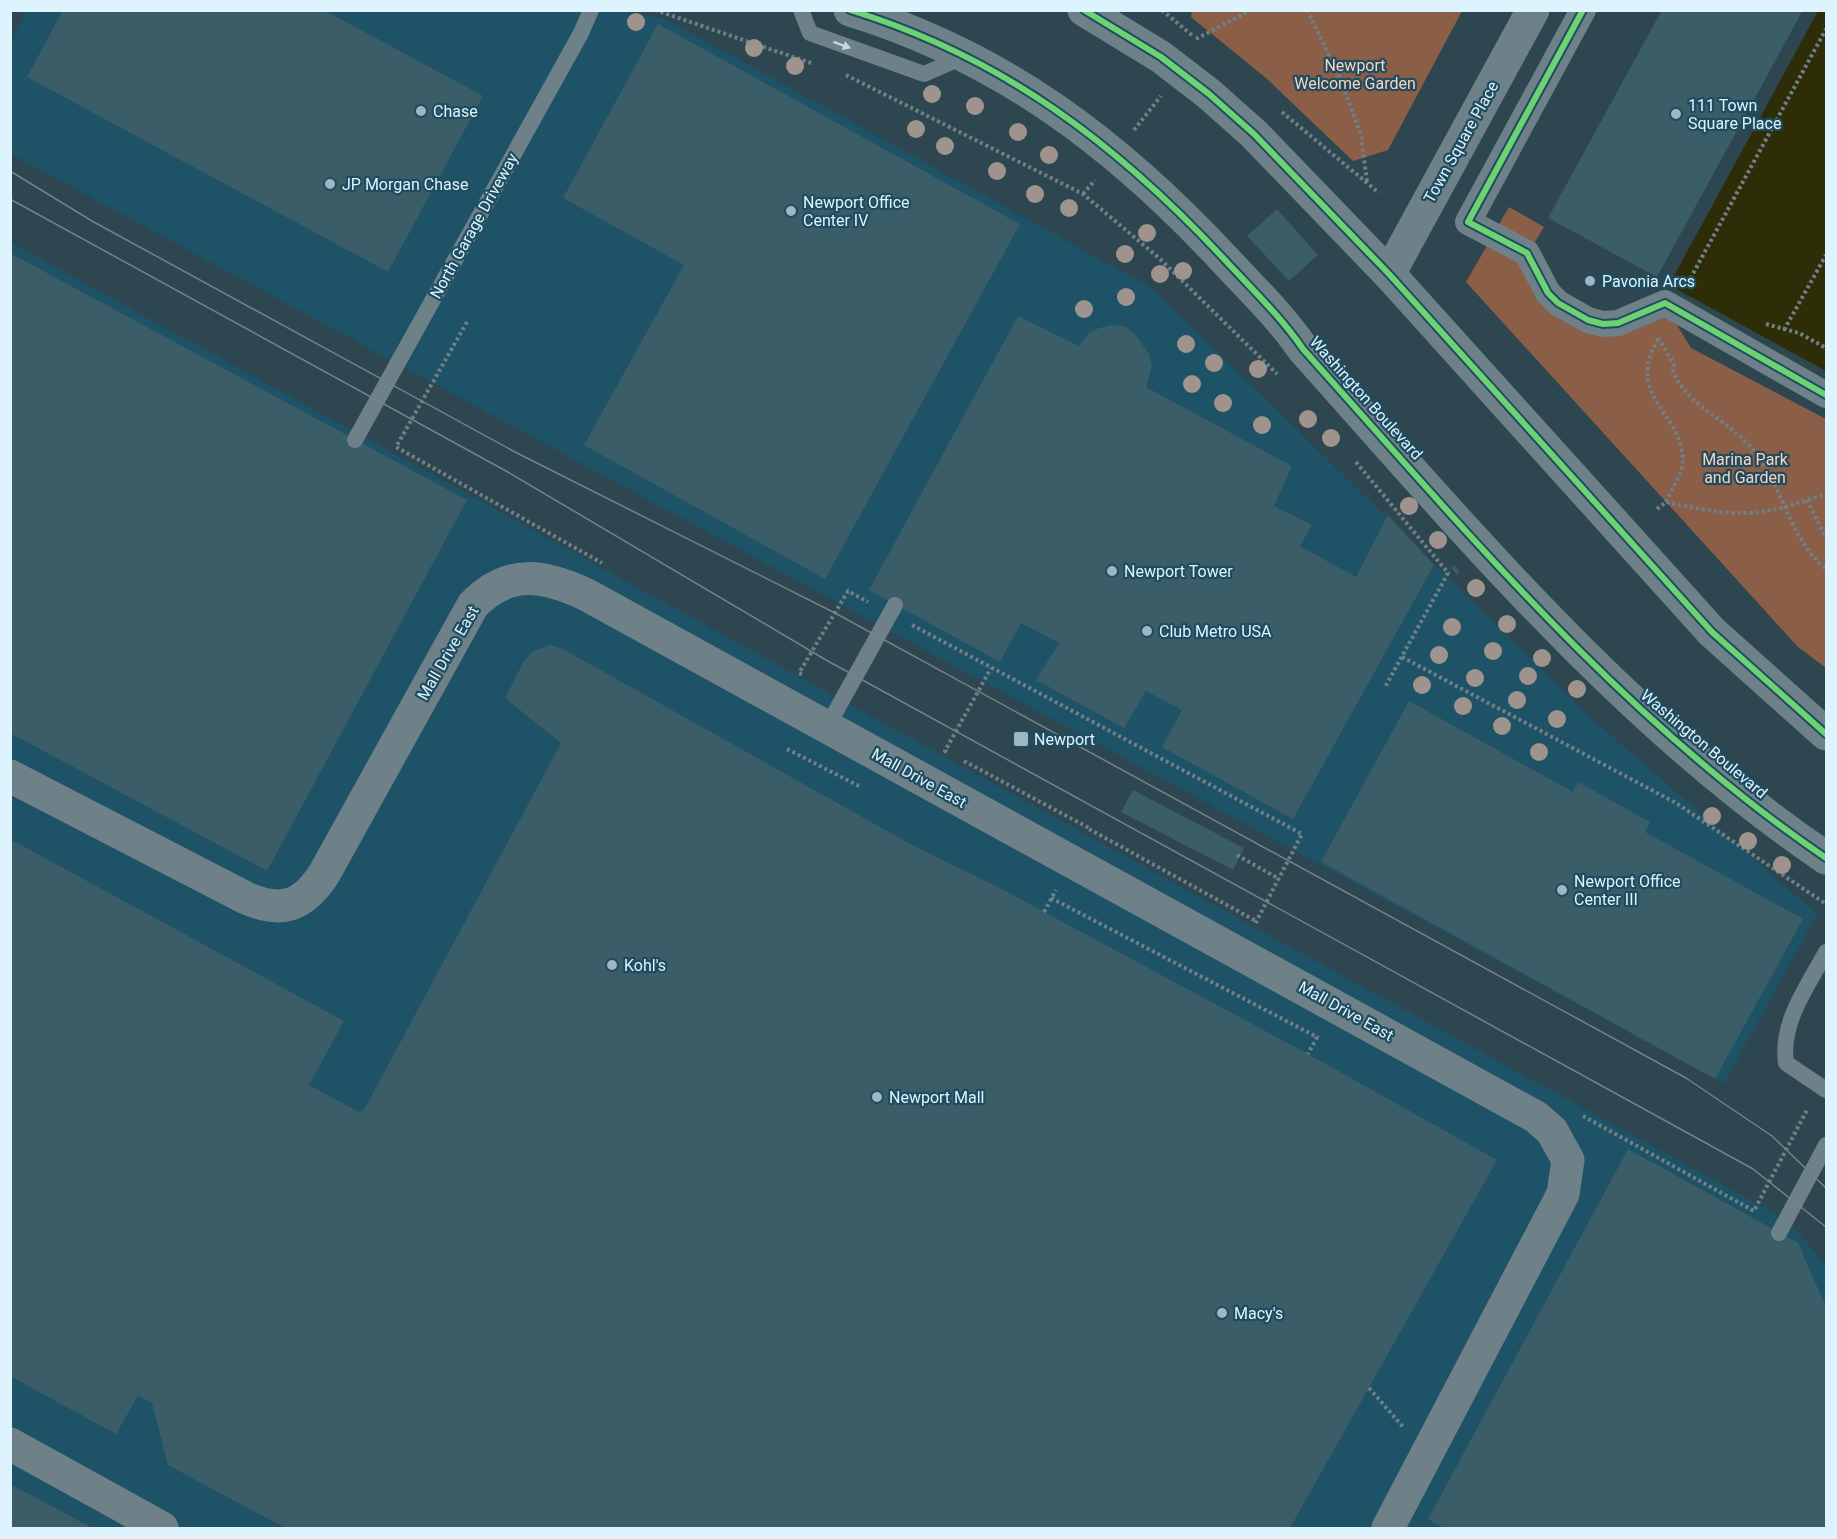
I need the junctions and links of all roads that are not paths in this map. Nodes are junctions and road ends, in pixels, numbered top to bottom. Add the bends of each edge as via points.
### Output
1 (591, 10) edge
2 (801, 10) edge
3 (850, 10) edge
4 (1084, 10) edge
5 (1533, 10) edge
6 (1583, 10) edge
7 (964, 56) junction
8 (1389, 274) junction
9 (1827, 395) edge
10 (355, 440) dead end
11 (893, 609) road end
12 (827, 728) junction
13 (1827, 734) edge
14 (10, 776) edge
15 (1827, 858) edge
16 (1827, 952) edge
17 (1823, 1088) edge
18 (1827, 1145) edge
19 (1779, 1233) dead end
20 (10, 1444) edge
21 (162, 1528) edge
22 (1389, 1528) edge

1 - 10 lane, North Garage Driveway
2 -> 7 lane via 810,33 924,74
3 - 7 street, Washington Boulevard
4 - 8 street via 1152,51 1209,94 1262,142
5 - 8 street, Town Square Place
6 - 9 street via 1468,222 1527,253 1548,293 1588,320 1618,323 1665,303
7 - 15 street, Washington Boulevard via 1071,120 1151,184 1290,329 1303,349 1472,537 1630,700 1740,795
8 - 13 street via 1712,632
11 - 12 lane
12 - 14 street, Mall Drive East via 587,595 534,578 500,584 473,605 324,874 315,888 290,905 276,907 246,898
12 - 22 street, Mall Drive East via 1536,1116 1552,1131 1568,1160 1563,1194
16 - 17 lane via 1788,1025 1784,1045 1786,1063
18 - 19 lane
20 - 21 street

